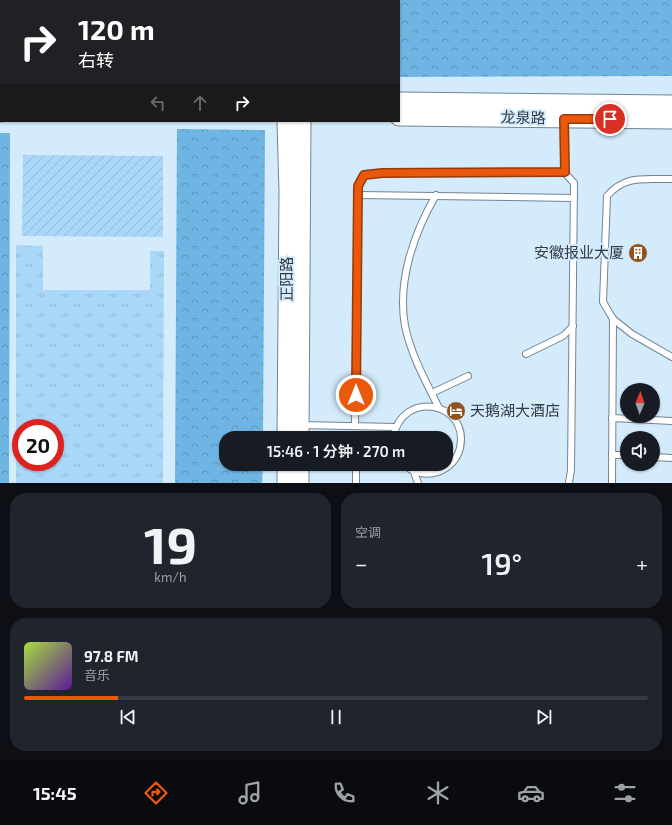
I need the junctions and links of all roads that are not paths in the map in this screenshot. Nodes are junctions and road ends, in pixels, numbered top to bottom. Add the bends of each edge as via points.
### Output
1 (400, 101) edge
2 (672, 104) edge
3 (564, 111) junction
4 (400, 117) edge
5 (672, 120) edge
6 (286, 122) edge
7 (302, 122) edge
8 (565, 172) junction
9 (672, 179) edge
10 (358, 195) junction
11 (436, 195) junction
12 (574, 198) junction
13 (613, 319) junction
14 (573, 326) junction
15 (526, 354) dead end
16 (672, 357) edge
17 (468, 376) dead end
18 (432, 393) junction
19 (439, 408) junction
20 (612, 418) junction
21 (672, 421) edge
22 (355, 426) junction
23 (396, 427) junction
24 (293, 431) edge
25 (293, 431) edge
26 (303, 431) edge
27 (395, 431) edge
28 (612, 455) junction
29 (620, 456) edge
30 (660, 457) edge
31 (672, 458) edge
32 (286, 471) edge
33 (300, 471) edge
34 (356, 471) edge
35 (414, 472) joint
36 (286, 483) edge
37 (300, 483) edge
38 (356, 483) edge
39 (418, 483) edge
40 (569, 483) edge
41 (612, 483) edge

1 - 3 street, 龙泉路
2 - 3 street, 龙泉路
3 - 4 street, 龙泉路
3 - 5 street, 龙泉路
3 - 8 lane
6 - 24 street, 正阳路
7 - 25 street, 正阳路
8 - 10 lane via 382,173 364,175 358,186
8 - 12 lane via 574,183
9 - 13 lane via 628,180 606,196 603,302
10 - 11 lane
10 - 22 lane
11 - 12 lane
11 - 18 lane via 415,242 406,271 403,298 405,326
12 - 14 lane
13 - 16 lane via 632,334
13 - 20 lane
14 - 15 lane via 563,336
14 - 40 lane via 572,470
17 - 18 lane
18 - 19 lane
19 - 23 lane via 429,406 414,409 401,418
19 - 35 lane via 448,413 458,426 461,442 459,452 446,468 430,473
20 - 21 lane
20 - 28 lane
22 - 23 lane
22 - 26 lane
23 - 27 lane
28 - 29 lane
28 - 41 lane
30 - 31 lane
32 - 36 street
33 - 37 street
34 - 38 lane
35 - 39 lane

